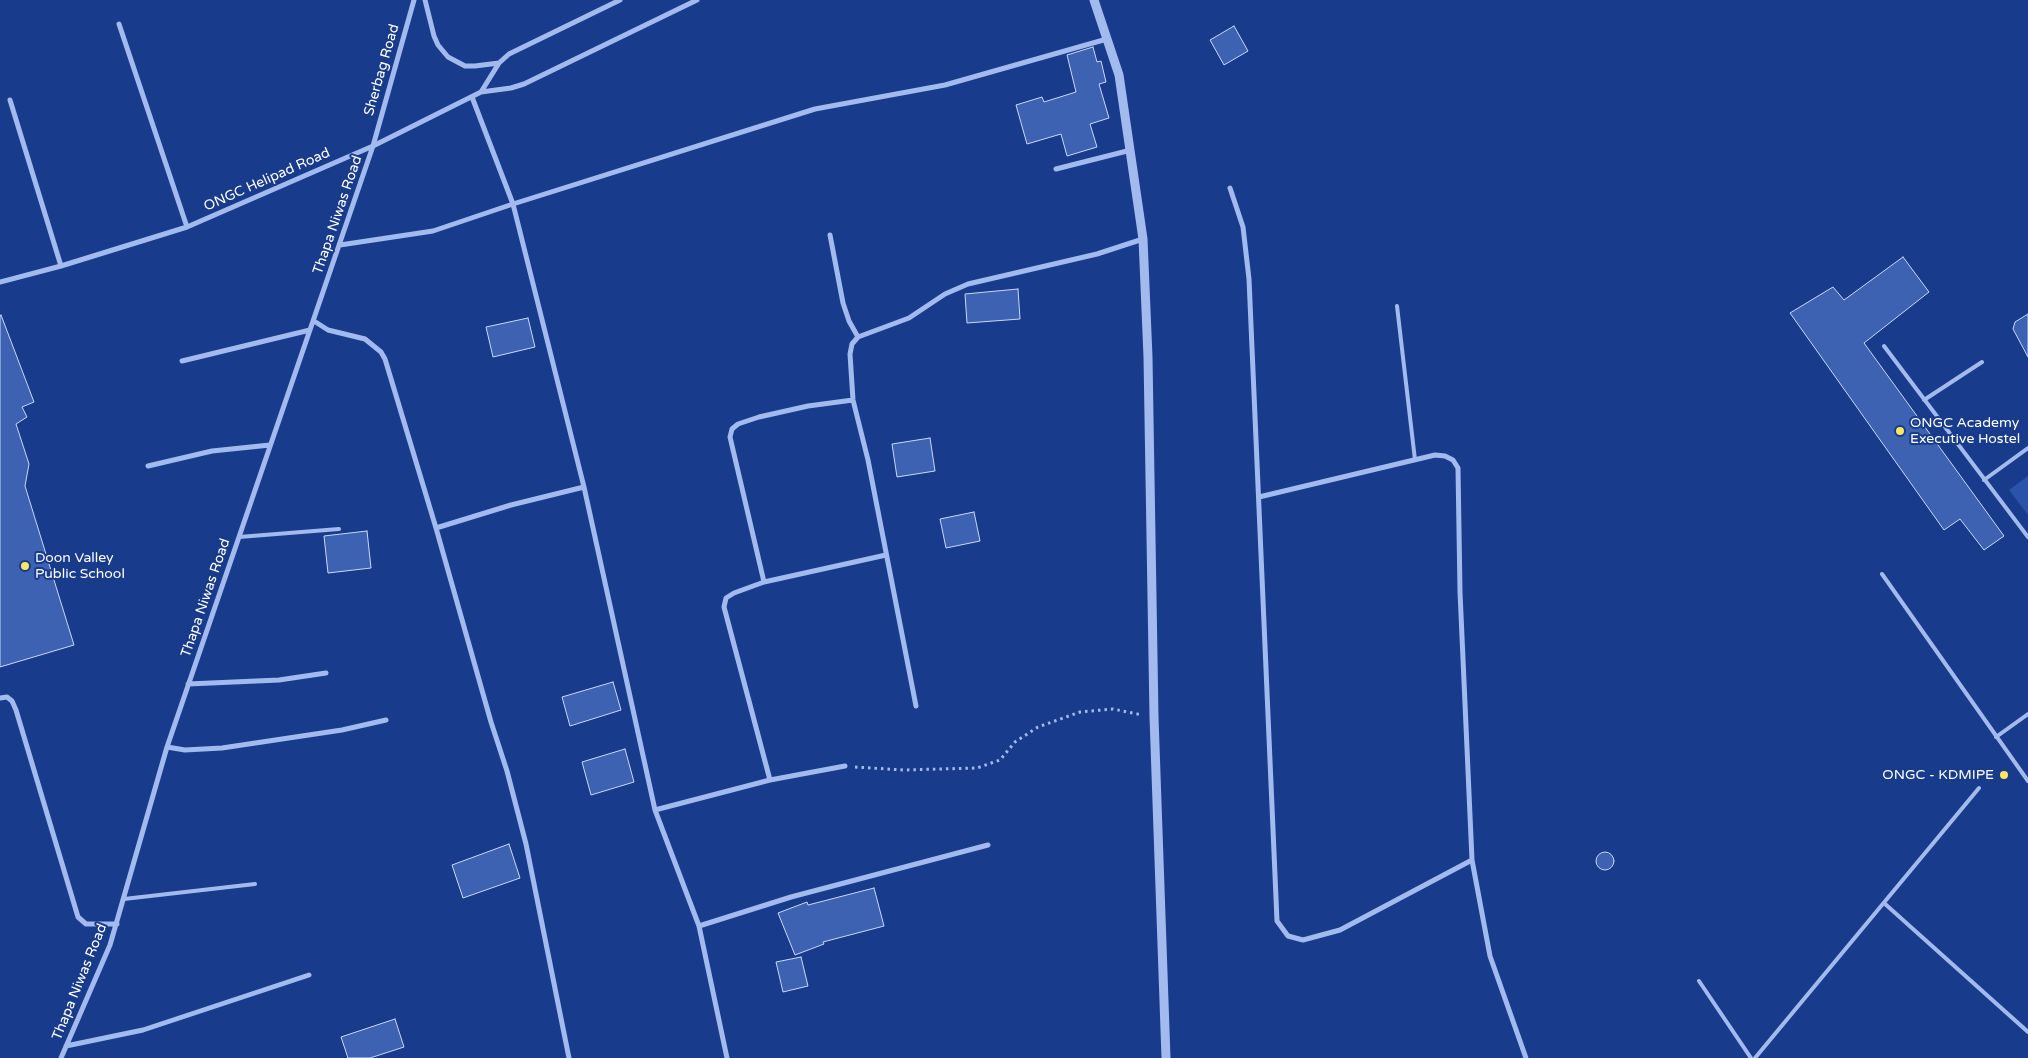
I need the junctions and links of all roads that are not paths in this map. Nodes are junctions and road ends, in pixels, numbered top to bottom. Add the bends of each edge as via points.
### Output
1 (414, 0) edge
2 (425, 0) edge
3 (620, 0) edge
4 (697, 0) edge
5 (1094, 0) edge
6 (119, 24) dead end
7 (1108, 39) junction
8 (500, 63) junction
9 (481, 92) junction
10 (472, 97) junction
11 (10, 100) dead end
12 (373, 146) junction
13 (1131, 150) junction
14 (1056, 169) dead end
15 (1230, 188) dead end
16 (514, 204) junction
17 (186, 227) junction
18 (830, 235) dead end
19 (1143, 239) junction
20 (340, 245) junction
21 (61, 266) junction
22 (0, 282) edge
23 (1397, 306) dead end
24 (314, 321) junction
25 (310, 330) junction
26 (858, 337) junction
27 (1884, 346) dead end
28 (182, 361) dead end
29 (1982, 362) dead end
30 (853, 400) junction
31 (1924, 400) junction
32 (270, 445) junction
33 (2028, 448) edge
34 (1415, 460) junction
35 (148, 466) dead end
36 (1984, 480) junction
37 (584, 487) junction
38 (1259, 497) junction
39 (436, 528) junction
40 (339, 529) dead end
41 (238, 537) junction
42 (2028, 537) edge
43 (886, 555) junction
44 (1882, 574) dead end
45 (764, 582) junction
46 (326, 673) dead end
47 (188, 684) junction
48 (0, 698) edge
49 (916, 706) dead end
50 (2028, 714) edge
51 (386, 720) dead end
52 (1996, 737) junction
53 (168, 747) junction
54 (845, 766) road end
55 (770, 780) junction
56 (2028, 781) edge
57 (1979, 788) dead end
58 (655, 810) junction
59 (988, 845) dead end
60 (1472, 860) junction
61 (255, 884) dead end
62 (124, 899) junction
63 (1884, 903) junction
64 (117, 924) junction
65 (699, 926) junction
66 (309, 975) dead end
67 (1699, 981) dead end
68 (2028, 1032) edge
69 (66, 1046) junction
70 (61, 1058) edge
71 (570, 1058) edge
72 (727, 1058) edge
73 (1166, 1058) edge
74 (1526, 1058) edge
75 (1753, 1058) edge

1 - 12 street, Sherbag Road
2 - 8 street via 434,36 448,57 465,66
3 - 8 street via 524,45
4 - 9 street, ONGC Helipad Road via 524,84
5 - 7 street
6 - 17 street
7 - 13 street via 1119,75
7 - 16 street via 944,85 814,108
8 - 9 street
9 - 10 street, ONGC Helipad Road
10 - 12 street, ONGC Helipad Road
10 - 16 street
11 - 21 street
12 - 17 street, ONGC Helipad Road
12 - 20 street, Thapa Niwas Road
13 - 14 street
13 - 19 street
15 - 38 street via 1243,227 1249,279
16 - 20 street via 433,231
16 - 37 street
17 - 21 street, ONGC Helipad Road
18 - 26 street via 843,303
19 - 26 street via 1097,254 968,284 945,294 909,318
19 - 73 street
20 - 24 street, Thapa Niwas Road
21 - 22 street, ONGC Helipad Road
23 - 34 lane
24 - 25 street, Thapa Niwas Road
24 - 39 street via 328,330 365,338 381,352
25 - 28 street
25 - 32 street, Thapa Niwas Road
26 - 30 street via 850,354
27 - 31 lane
29 - 31 lane
30 - 43 street
30 - 45 street via 759,417 732,429 730,437
31 - 36 lane
32 - 35 street via 212,451
32 - 41 street, Thapa Niwas Road
33 - 36 lane
34 - 38 street
34 - 60 street via 1445,456 1458,468
36 - 42 lane
37 - 39 street
37 - 58 street
38 - 60 street via 1277,921 1288,936 1303,940 1340,930
39 - 71 street via 526,844
40 - 41 lane
41 - 47 street, Thapa Niwas Road
43 - 45 street
43 - 49 street
44 - 52 lane
45 - 55 street via 726,598 724,607
46 - 47 street via 280,680
47 - 53 street, Thapa Niwas Road
48 - 64 street via 12,701 16,710 78,917 86,924
50 - 52 lane
51 - 53 street via 222,748 185,750
52 - 56 lane
53 - 62 street, Thapa Niwas Road
54 - 55 street
55 - 58 street
57 - 63 lane
58 - 65 street
59 - 65 street via 791,897
60 - 74 street via 1490,956
61 - 62 lane
62 - 64 street, Thapa Niwas Road
63 - 68 lane
63 - 75 lane
64 - 69 street, Thapa Niwas Road
65 - 72 street
66 - 69 street via 143,1030
67 - 75 lane
69 - 70 street, Thapa Niwas Road

